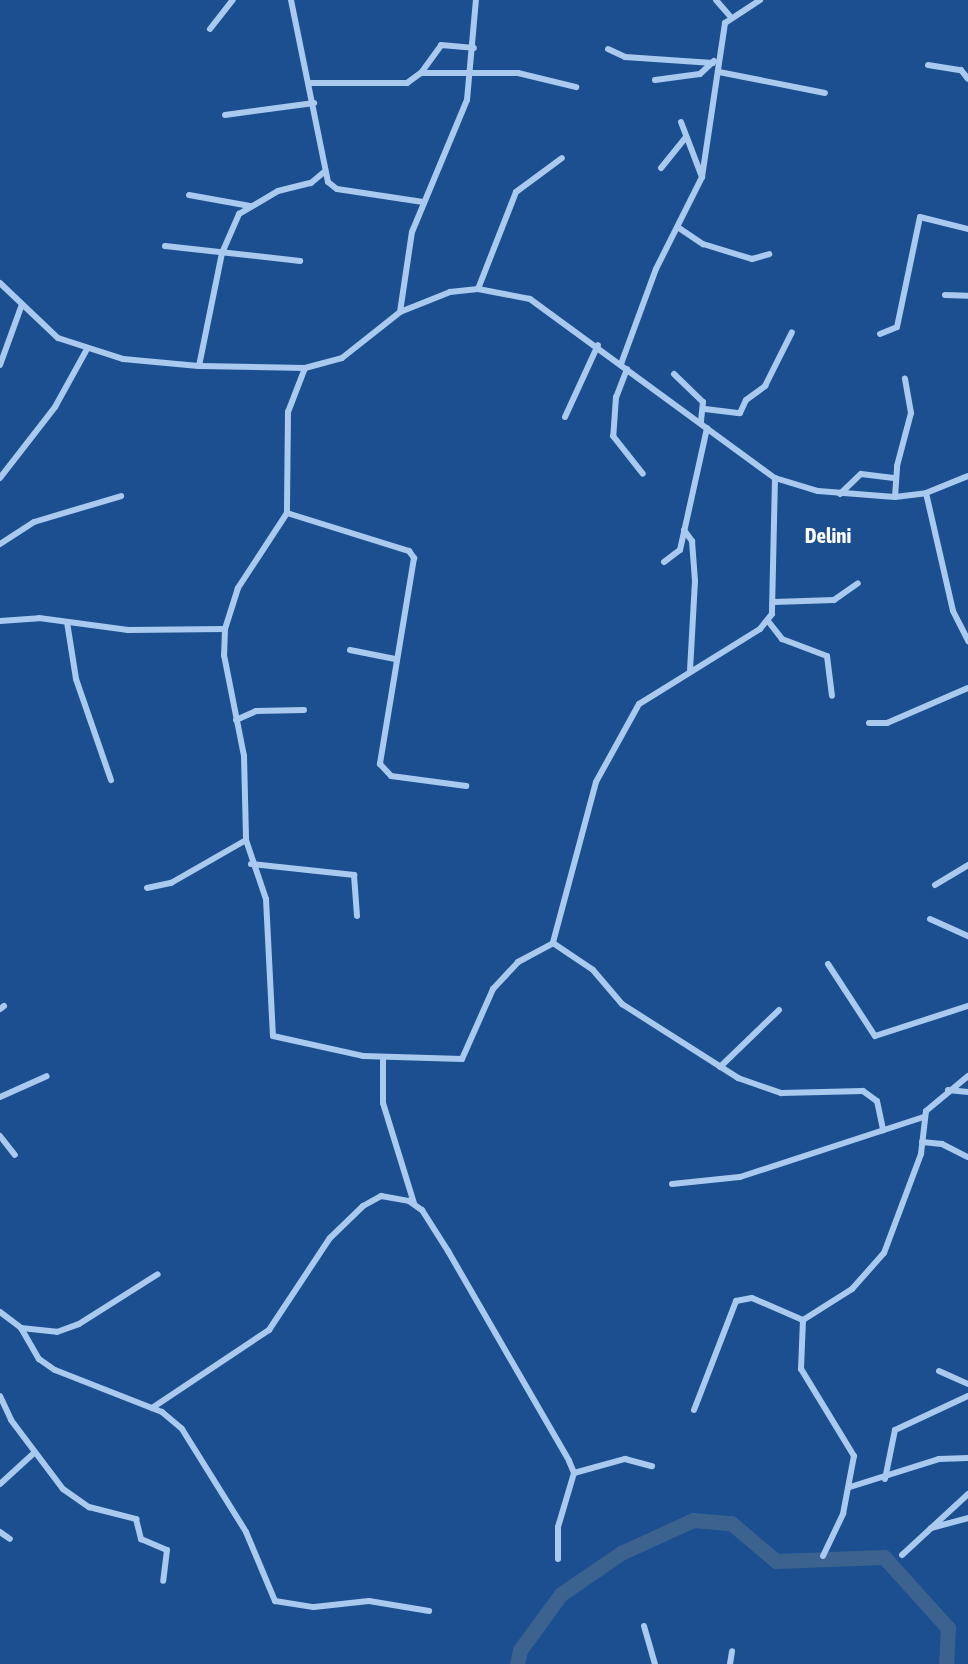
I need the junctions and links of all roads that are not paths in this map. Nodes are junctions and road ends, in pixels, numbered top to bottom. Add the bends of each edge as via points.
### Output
1 (233, 0) edge
2 (291, 0) edge
3 (476, 0) edge
4 (716, 0) edge
5 (760, 0) edge
6 (729, 15) junction
7 (210, 29) dead end
8 (474, 48) junction
9 (608, 49) dead end
10 (721, 55) junction
11 (713, 63) junction
12 (928, 65) dead end
13 (719, 72) junction
14 (421, 73) junction
15 (473, 74) junction
16 (968, 79) edge
17 (655, 80) dead end
18 (309, 83) junction
19 (576, 87) dead end
20 (825, 93) dead end
21 (314, 103) junction
22 (225, 115) dead end
23 (681, 122) dead end
24 (686, 137) junction
25 (562, 158) dead end
26 (662, 168) dead end
27 (324, 172) junction
28 (702, 177) junction
29 (189, 195) dead end
30 (423, 202) junction
31 (250, 206) junction
32 (679, 228) junction
33 (968, 230) edge
34 (165, 246) dead end
35 (222, 253) junction
36 (769, 254) dead end
37 (300, 261) dead end
38 (0, 283) edge
39 (478, 289) junction
40 (945, 294) dead end
41 (968, 296) edge
42 (21, 307) junction
43 (400, 312) junction
44 (792, 332) dead end
45 (880, 334) dead end
46 (598, 345) junction
47 (87, 349) junction
48 (0, 365) edge
49 (200, 366) junction
50 (624, 366) junction
51 (304, 368) junction
52 (674, 374) dead end
53 (905, 379) dead end
54 (705, 410) junction
55 (565, 417) dead end
56 (701, 422) junction
57 (707, 428) junction
58 (643, 474) dead end
59 (968, 476) edge
60 (0, 478) edge
61 (775, 478) junction
62 (896, 478) junction
63 (926, 493) junction
64 (840, 494) junction
65 (121, 496) dead end
66 (895, 497) junction
67 (287, 513) junction
68 (684, 530) junction
69 (0, 544) edge
70 (664, 562) dead end
71 (858, 584) dead end
72 (774, 602) junction
73 (0, 621) edge
74 (768, 621) junction
75 (67, 622) junction
76 (225, 629) junction
77 (968, 641) edge
78 (350, 650) dead end
79 (395, 659) junction
80 (690, 670) junction
81 (968, 688) edge
82 (832, 696) dead end
83 (304, 710) dead end
84 (236, 720) junction
85 (870, 723) dead end
86 (111, 780) dead end
87 (466, 786) dead end
88 (246, 840) junction
89 (252, 864) junction
90 (968, 865) edge
91 (935, 885) dead end
92 (147, 888) dead end
93 (357, 916) dead end
94 (930, 919) dead end
95 (968, 936) edge
96 (553, 943) junction
97 (828, 964) dead end
98 (968, 1006) edge
99 (779, 1010) dead end
100 (383, 1058) junction
101 (720, 1067) junction
102 (47, 1076) dead end
103 (968, 1076) edge
104 (947, 1090) junction
105 (968, 1092) edge
106 (0, 1097) edge
107 (924, 1117) junction
108 (883, 1130) junction
109 (0, 1136) edge
110 (922, 1142) junction
111 (15, 1155) dead end
112 (968, 1157) edge
113 (672, 1184) dead end
114 (414, 1203) junction
115 (158, 1274) dead end
116 (0, 1312) edge
117 (803, 1320) junction
118 (21, 1328) junction
119 (939, 1371) dead end
120 (968, 1384) edge
121 (0, 1396) edge
122 (968, 1396) edge
123 (152, 1408) junction
124 (694, 1410) dead end
125 (34, 1453) junction
126 (968, 1458) edge
127 (652, 1466) dead end
128 (574, 1473) junction
129 (885, 1479) junction
130 (0, 1484) edge
131 (850, 1487) junction
132 (968, 1494) edge
133 (968, 1518) edge
134 (931, 1528) junction
135 (0, 1532) edge
136 (10, 1539) dead end
137 (823, 1556) dead end
138 (902, 1556) dead end
139 (558, 1559) dead end
140 (163, 1581) dead end
141 (429, 1611) dead end
142 (644, 1626) dead end
143 (732, 1651) dead end
144 (655, 1664) edge
145 (730, 1664) edge

1 - 7 street
2 - 18 street
3 - 8 street
4 - 6 street
5 - 6 street
6 - 10 street
8 - 14 street via 441,45
8 - 15 street
9 - 11 street via 625,57
10 - 11 street
10 - 13 street
11 - 17 street via 700,74
12 - 16 street via 961,70
13 - 20 street
13 - 28 street
14 - 15 street
14 - 18 street via 407,83
15 - 19 street via 518,73
15 - 30 street
18 - 21 street
21 - 22 street
21 - 27 street
23 - 24 street
24 - 26 street
24 - 28 street
25 - 39 street via 516,192
27 - 30 street via 337,189
27 - 31 street via 311,183
28 - 32 street
29 - 31 street
30 - 43 street via 412,232
31 - 35 street via 234,222
32 - 36 street via 703,244 752,260
32 - 50 street via 656,269
33 - 45 street via 920,217 897,327
34 - 35 street
35 - 37 street
35 - 49 street
38 - 42 street
39 - 43 street via 450,291
39 - 46 street via 530,299
40 - 41 street
42 - 47 street via 58,338
42 - 48 street
43 - 51 street via 342,358
44 - 54 street via 765,386 746,400 740,413
46 - 50 street
46 - 55 street
47 - 49 street via 123,359
47 - 60 street via 55,407
49 - 51 street
50 - 56 street
50 - 58 street via 616,397 614,436
51 - 67 street via 288,412
52 - 54 street
53 - 62 street via 911,413
54 - 56 street
56 - 57 street
57 - 61 street
57 - 68 street
59 - 63 street
61 - 64 street
61 - 72 street
62 - 64 street via 861,474
62 - 66 street
63 - 66 street
63 - 77 street via 953,611
64 - 66 street
65 - 69 street via 34,522
67 - 76 street via 238,588
67 - 79 street via 410,551 414,558
68 - 70 street via 677,556
68 - 80 street via 692,541 695,581
71 - 72 street via 834,600
72 - 74 street
73 - 75 street
74 - 80 street
74 - 82 street via 782,639 827,656
75 - 76 street via 128,630
75 - 86 street via 76,679
76 - 84 street via 225,670
78 - 79 street
79 - 87 street via 380,743 382,771
80 - 96 street via 644,698 596,782
81 - 85 street via 887,723
83 - 84 street via 256,711
84 - 88 street via 244,761
88 - 89 street
88 - 92 street via 171,883
89 - 93 street via 354,875
89 - 100 street via 266,899 273,1036
90 - 91 street
94 - 95 street
96 - 100 street via 518,962 493,989 479,1013 468,1056
96 - 101 street via 593,970 622,1004
97 - 98 street via 875,1036
99 - 101 street
100 - 114 street via 383,1103
101 - 108 street via 771,1091 869,1094 877,1101
102 - 106 street
103 - 104 street
104 - 105 street
104 - 107 street
107 - 108 street
107 - 110 street
108 - 113 street via 740,1178
109 - 111 street
110 - 112 street via 942,1143
110 - 117 street via 884,1253 852,1289
114 - 123 street via 381,1196 363,1206 330,1238 269,1330
114 - 128 street via 448,1251
115 - 118 street via 79,1324 57,1332
116 - 118 street
117 - 124 street via 752,1298 736,1301
117 - 131 street via 801,1369 821,1409 850,1447 854,1469
118 - 123 street via 39,1359 55,1370
119 - 120 street
121 - 125 street
122 - 129 street via 895,1430
123 - 141 street via 170,1418 202,1453 258,1553 275,1601 314,1607 369,1601
125 - 130 street
125 - 140 street via 77,1500 139,1521 141,1539 167,1550
126 - 129 street via 939,1459
127 - 128 street via 625,1459
128 - 139 street via 558,1527
129 - 131 street
131 - 137 street
132 - 134 street
133 - 134 street
134 - 138 street
135 - 136 street
142 - 144 street
143 - 145 street

